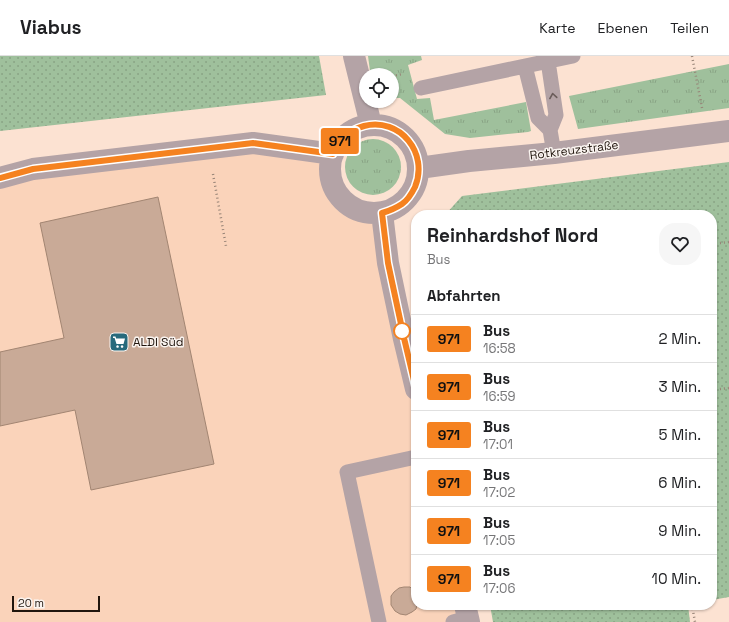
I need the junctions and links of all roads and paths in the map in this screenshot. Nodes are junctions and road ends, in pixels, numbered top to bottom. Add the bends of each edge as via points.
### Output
1 (354, 56) edge
2 (573, 56) edge
3 (692, 56) edge
4 (548, 61) junction
5 (525, 66) junction
6 (421, 88) dead end
7 (371, 125) junction
8 (550, 130) junction
9 (729, 131) edge
10 (707, 134) junction
11 (208, 148) junction
12 (554, 153) junction
13 (333, 154) junction
14 (419, 168) junction
15 (0, 178) edge
16 (382, 213) junction
17 (729, 242) edge
18 (717, 243) edge
19 (226, 246) dead end
20 (411, 368) edge
21 (729, 388) edge
22 (717, 389) edge
23 (411, 458) edge
24 (693, 610) edge
25 (379, 622) edge
26 (695, 622) edge

1 - 7 street
2 - 4 lane
3 - 10 path
4 - 5 lane
8 -> 4 lane via 556,115
5 - 6 lane
5 - 8 lane via 538,118
7 - 13 street via 357,128 344,136
7 - 14 street via 388,127 402,134 413,147
8 - 12 lane
9 - 10 street, Rotkreuzstraße
10 - 12 street, Rotkreuzstraße
11 - 13 street via 253,143
11 - 15 street via 33,169
11 - 19 path
12 - 14 street, Rotkreuzstraße
13 - 16 street via 330,173 338,194 348,205 356,209
14 - 16 street via 418,179 409,198
16 - 20 street via 388,263
17 - 18 path
21 - 22 path
23 - 25 lane via 347,472
24 - 26 path

